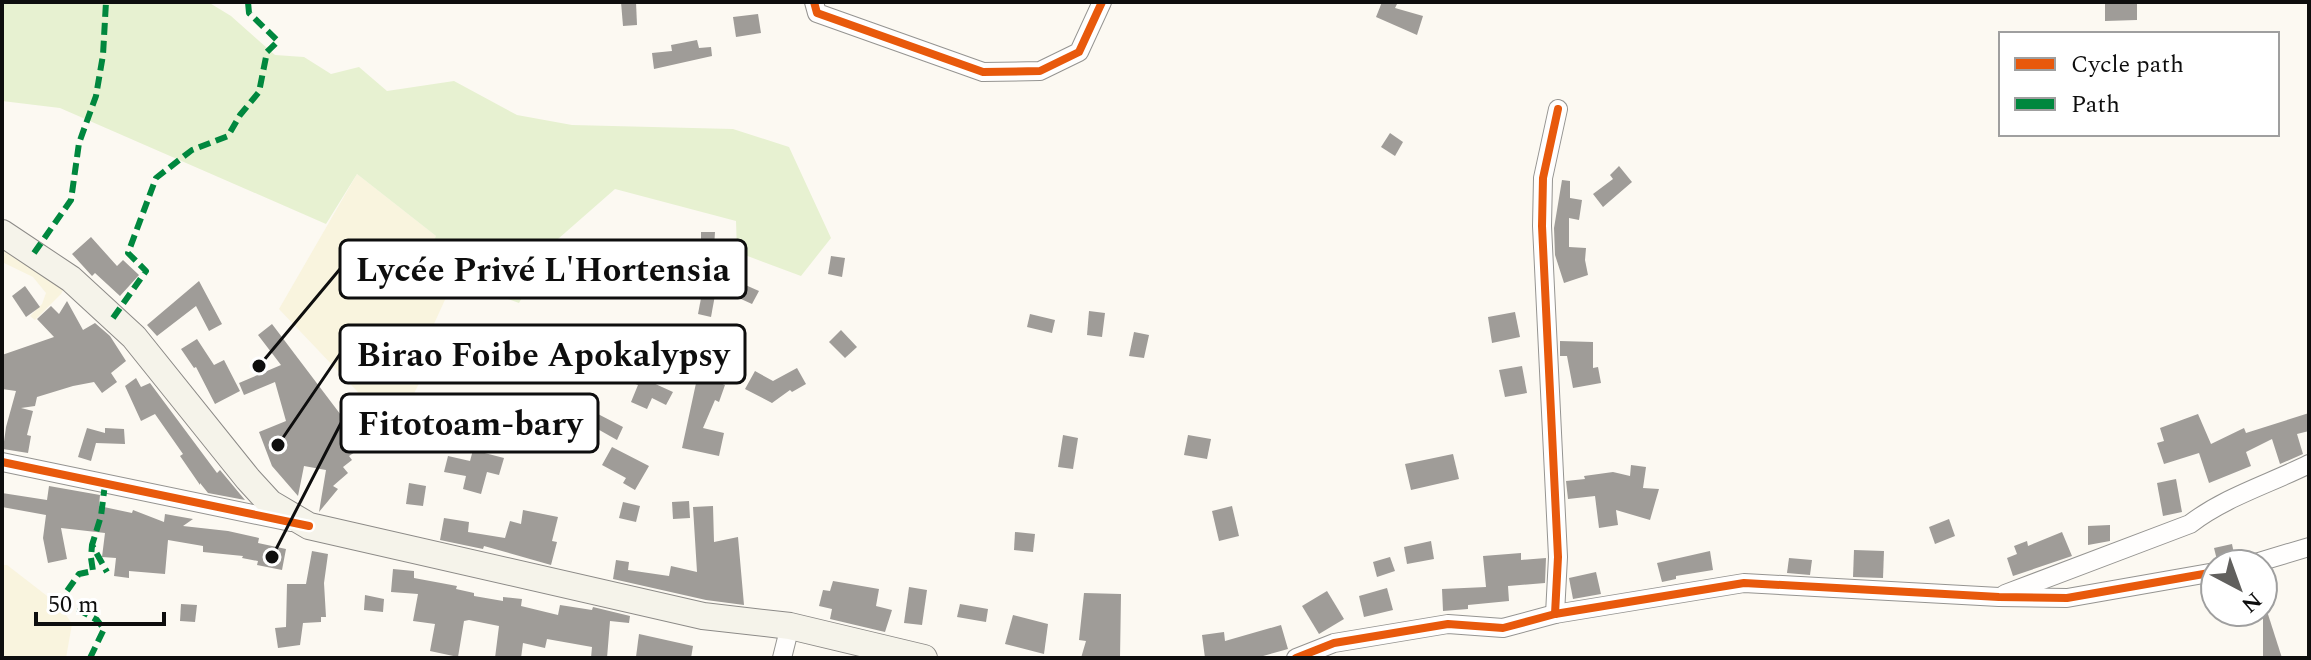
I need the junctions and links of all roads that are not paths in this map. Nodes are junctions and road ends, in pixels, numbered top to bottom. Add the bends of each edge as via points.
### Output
1 (814, 2) edge
2 (1102, 2) edge
3 (1558, 109) dead end
4 (2, 233) edge
5 (2, 462) edge
6 (2309, 464) edge
7 (309, 526) junction
8 (2309, 547) edge
9 (2279, 556) edge
10 (2199, 575) edge
11 (1999, 597) junction
12 (1555, 614) junction
13 (790, 626) junction
14 (782, 658) edge
15 (924, 658) edge
16 (1296, 658) edge

1 - 2 street via 817,13 983,72 1040,71 1079,52
3 - 12 street via 1543,178 1542,226 1558,557
4 - 7 main road via 71,279 134,337 270,503
5 - 7 street
6 - 11 street via 2213,506 2190,524
7 - 13 main road via 703,616
8 - 9 street
10 - 11 street via 2067,598
11 - 12 street via 1744,583
12 - 16 street via 1503,628 1448,624 1334,643
13 - 14 street
13 - 15 main road

